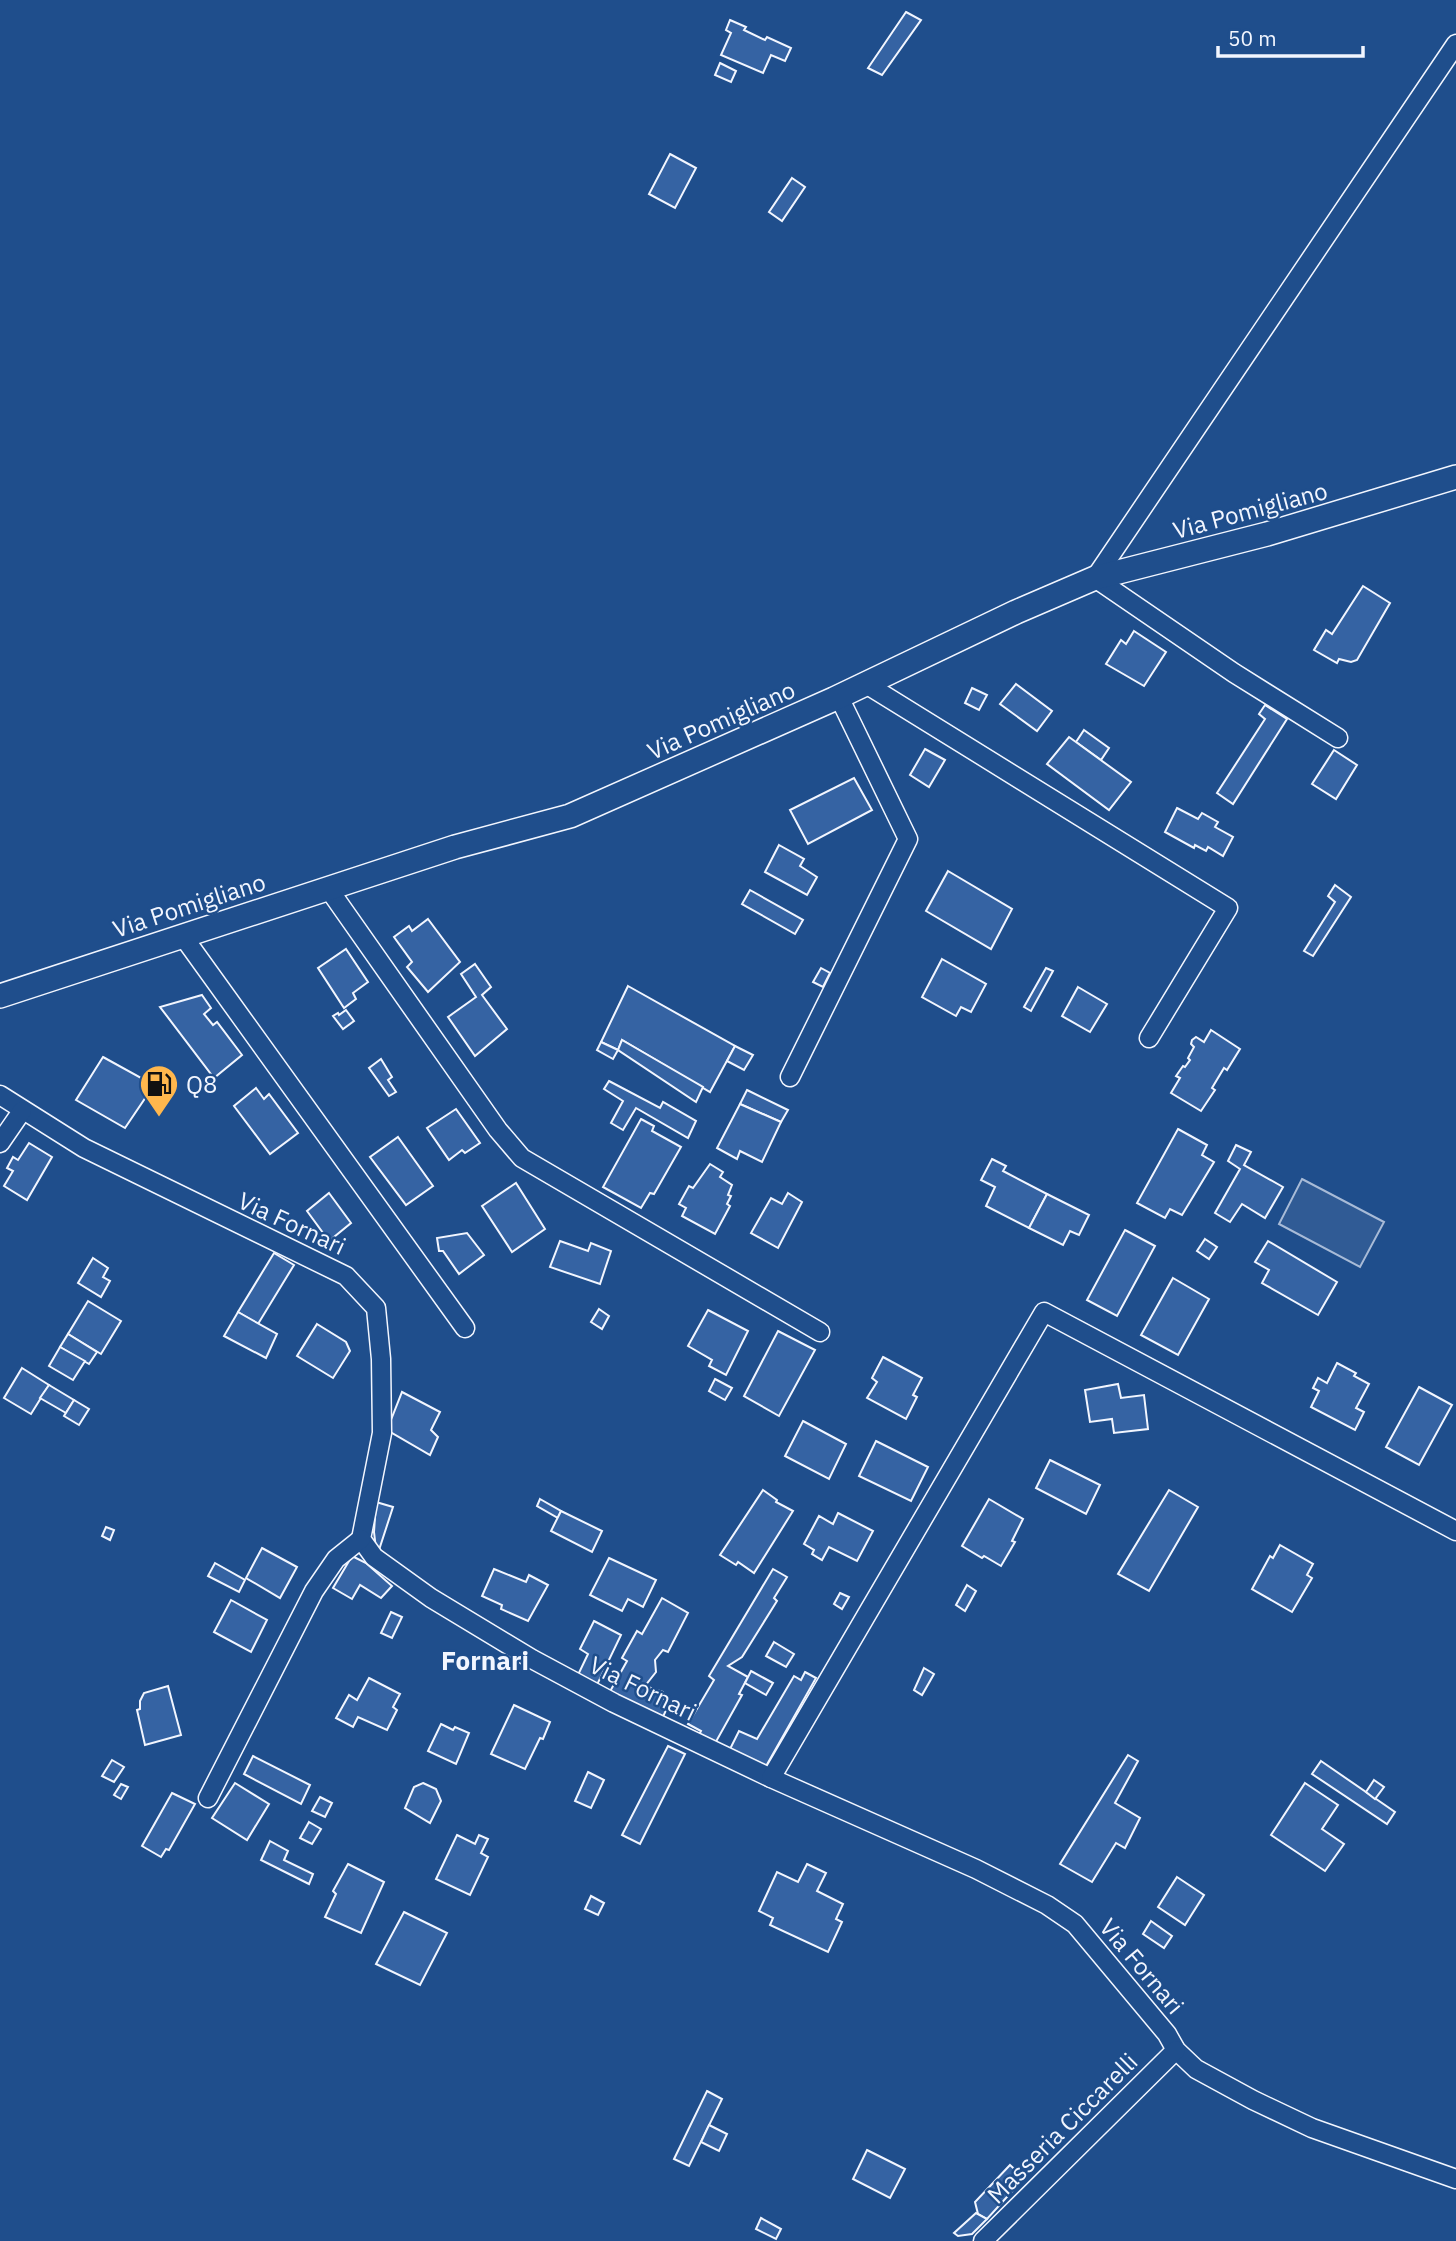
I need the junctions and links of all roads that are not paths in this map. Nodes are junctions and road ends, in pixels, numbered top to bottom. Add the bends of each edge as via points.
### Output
1 (1456, 44) edge
2 (1456, 477) edge
3 (1095, 578) junction
4 (866, 684) junction
5 (839, 697) junction
6 (1338, 738) dead end
7 (328, 888) junction
8 (182, 935) junction
9 (0, 996) edge
10 (1149, 1038) dead end
11 (790, 1077) dead end
12 (0, 1095) edge
13 (22, 1111) junction
14 (0, 1143) edge
15 (465, 1328) dead end
16 (820, 1332) dead end
17 (1456, 1531) edge
18 (361, 1539) junction
19 (772, 1777) junction
20 (208, 1798) dead end
21 (1176, 2050) junction
22 (1456, 2179) edge
23 (983, 2241) edge

1 - 3 street
2 - 3 street, Via Pomigliano via 1267,534
3 - 4 street, Via Pomigliano
3 - 6 street
4 - 5 street, Via Pomigliano
4 - 10 street via 1228,908
5 - 7 street, Via Pomigliano via 570,816
5 - 11 street via 908,839
7 - 8 street, Via Pomigliano
7 - 16 street via 522,1158
8 - 9 street, Via Pomigliano
8 - 15 street
12 - 13 street, Via Fornari
13 - 14 street
13 - 18 street, Via Fornari via 84,1149 346,1276 376,1308 382,1433
17 - 19 street via 1044,1312
18 - 19 street, Via Fornari via 374,1557 431,1598 532,1660
18 - 20 street via 336,1559 314,1591
19 - 21 street, Via Fornari via 976,1868 1047,1905 1075,1924
21 - 22 street, Via Fornari via 1196,2069 1300,2122
21 - 23 street, Masseria Ciccarelli

